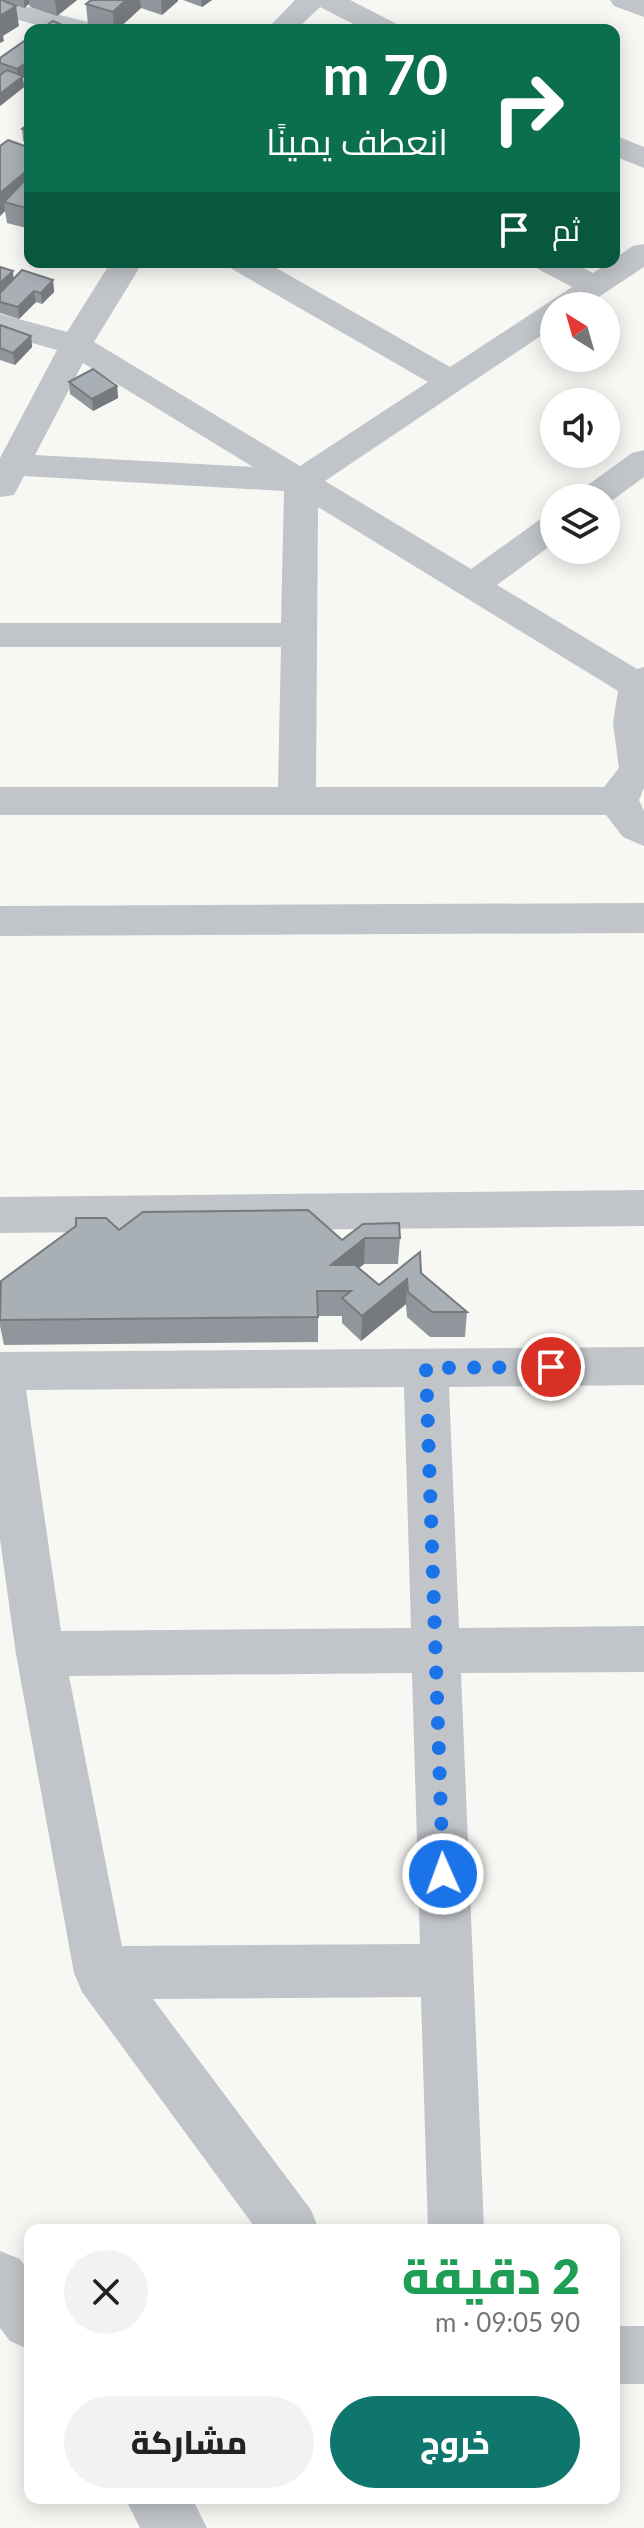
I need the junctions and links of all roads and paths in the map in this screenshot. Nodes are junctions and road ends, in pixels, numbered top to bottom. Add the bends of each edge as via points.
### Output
1 (311, 0) edge
2 (328, 0) edge
3 (624, 0) edge
4 (0, 6) edge
5 (644, 9) edge
6 (64, 24) edge
7 (286, 24) edge
8 (375, 24) edge
9 (620, 147) edge
10 (644, 159) edge
11 (644, 253) edge
12 (123, 268) edge
13 (253, 268) edge
14 (560, 268) edge
15 (594, 286) junction
16 (585, 292) edge
17 (540, 322) edge
18 (0, 324) edge
19 (76, 345) junction
20 (451, 381) junction
21 (644, 461) edge
22 (6, 478) edge
23 (301, 481) junction
24 (612, 484) edge
25 (540, 536) edge
26 (471, 586) junction
27 (0, 635) edge
28 (299, 635) junction
29 (642, 685) edge
30 (633, 781) edge
31 (0, 801) edge
32 (297, 801) junction
33 (644, 832) edge
34 (644, 918) edge
35 (0, 921) edge
36 (644, 1208) edge
37 (0, 1215) edge
38 (644, 1366) edge
39 (426, 1368) junction
40 (0, 1371) edge
41 (644, 1649) edge
42 (435, 1651) junction
43 (40, 1654) junction
44 (447, 1970) junction
45 (101, 1973) junction
46 (287, 2224) edge
47 (456, 2224) edge
48 (0, 2279) edge
49 (24, 2313) edge
50 (620, 2355) edge
51 (644, 2355) edge
52 (159, 2504) edge
53 (177, 2528) edge

1 - 7 street
2 - 8 street
3 - 5 street
4 - 6 street
9 - 10 street
11 - 15 street
12 - 19 street
13 - 20 street
14 - 15 street
15 - 16 street
17 - 20 street
18 - 19 street
19 - 22 street via 24,415
19 - 23 street
20 - 23 street
21 - 24 street
22 - 23 street
23 - 26 street
23 - 28 street
25 - 26 street
26 - 29 street
27 - 28 street
28 - 32 street
29 - 30 street via 632,704
30 - 32 street
30 - 33 street via 627,821
31 - 32 street
34 - 35 street
36 - 37 street
38 - 39 street
39 - 40 street
39 - 42 street
40 - 43 street
41 - 42 street
42 - 43 street
42 - 44 street
43 - 45 street
44 - 45 street
44 - 47 street
45 - 46 street
48 - 49 street
50 - 51 street
52 - 53 street

